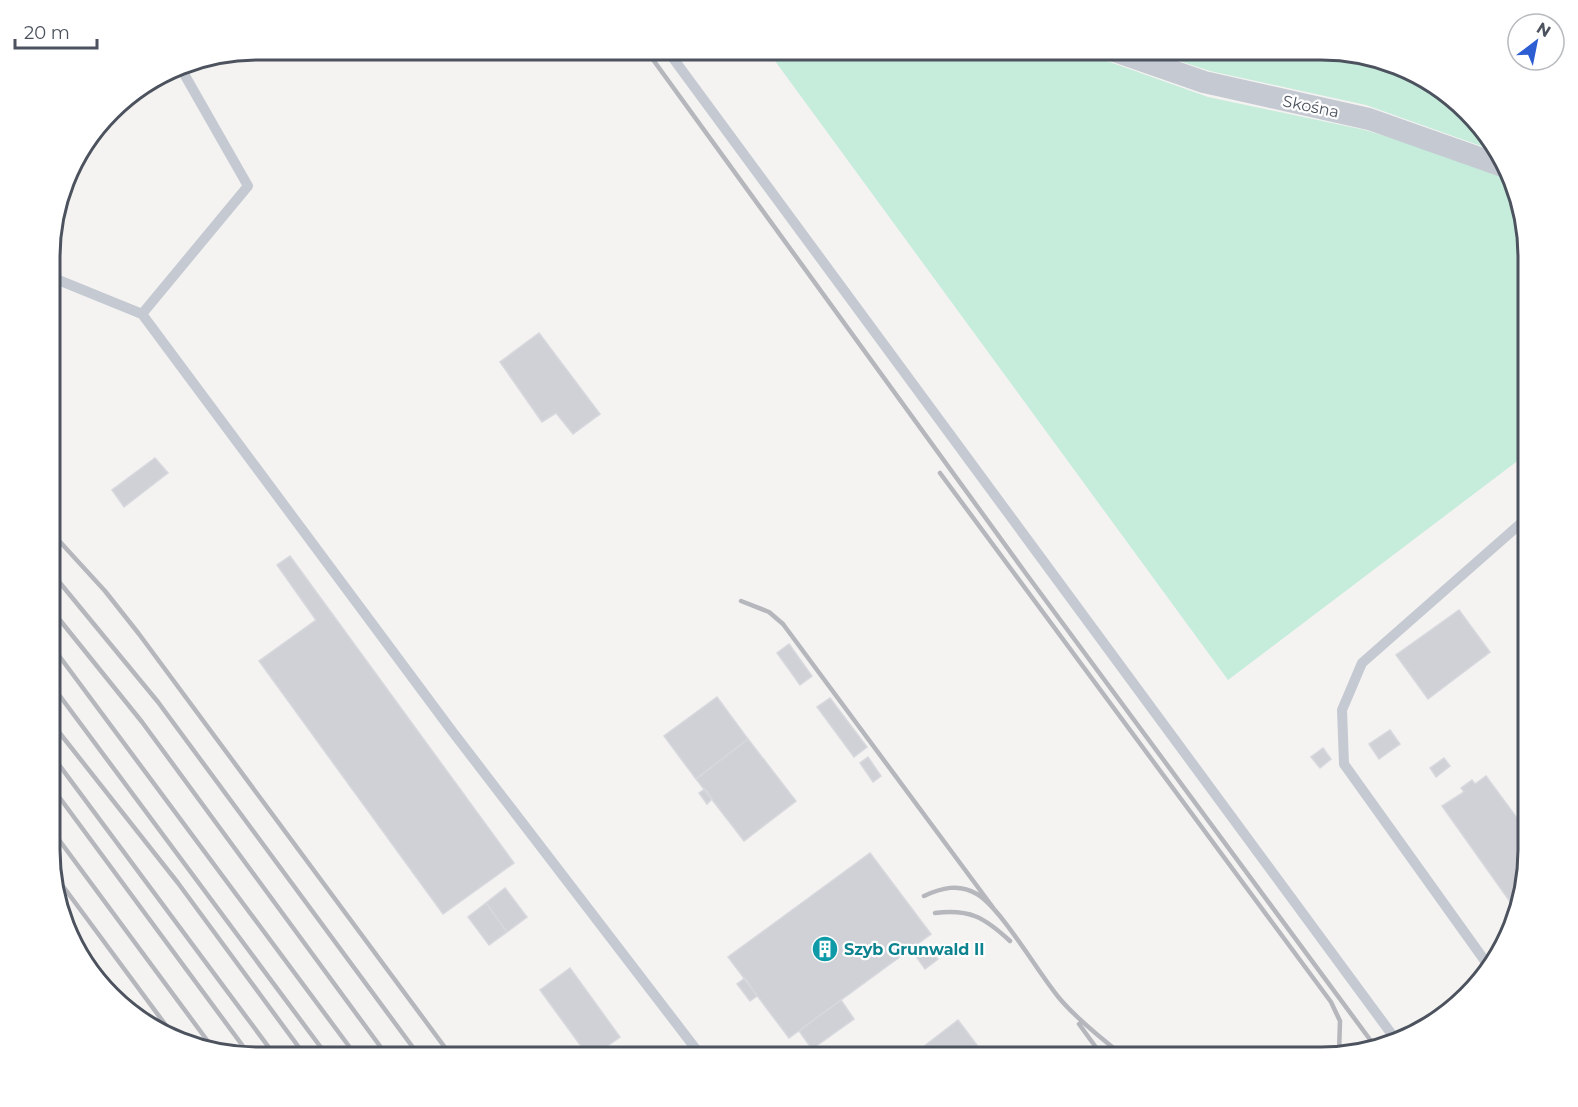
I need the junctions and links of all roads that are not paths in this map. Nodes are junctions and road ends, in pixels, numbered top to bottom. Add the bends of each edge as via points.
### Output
1 (674, 60) edge
2 (1141, 60) edge
3 (184, 74) edge
4 (1494, 163) edge
5 (60, 281) edge
6 (142, 315) junction
7 (1518, 526) edge
8 (1484, 960) edge
9 (1391, 1034) edge
10 (694, 1047) edge

1 - 9 lane
2 - 4 street, Skośna via 1204,82 1368,119
3 - 6 lane via 248,186
5 - 6 lane
6 - 10 lane via 444,722
7 - 8 lane via 1362,663 1342,710 1344,764

